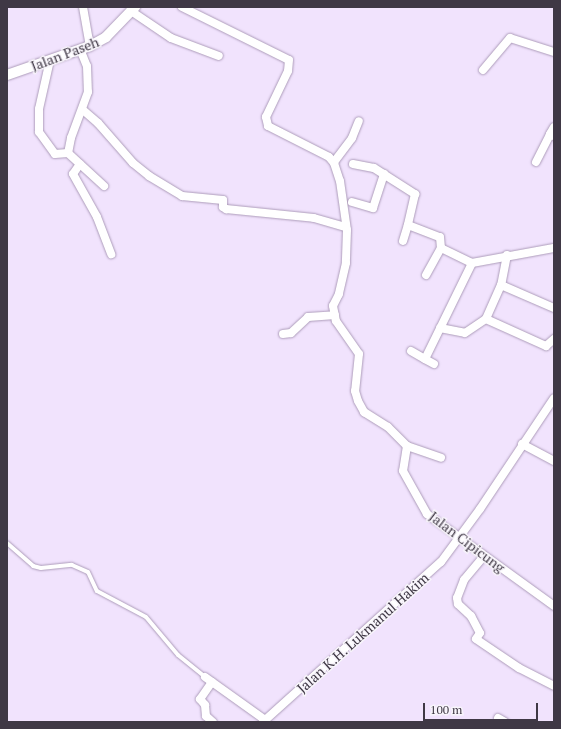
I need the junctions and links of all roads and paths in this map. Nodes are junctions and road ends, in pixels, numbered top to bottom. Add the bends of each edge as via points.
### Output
1 (83, 7) edge
2 (182, 7) edge
3 (133, 9) edge
4 (85, 48) junction
5 (554, 52) edge
6 (219, 56) dead end
7 (50, 60) junction
8 (483, 70) dead end
9 (7, 75) edge
10 (83, 110) junction
11 (359, 121) dead end
12 (553, 133) edge
13 (68, 153) junction
14 (536, 162) dead end
15 (80, 164) junction
16 (353, 164) dead end
17 (335, 165) junction
18 (384, 174) junction
19 (104, 186) dead end
20 (352, 202) dead end
21 (408, 226) junction
22 (346, 227) junction
23 (403, 241) dead end
24 (440, 248) junction
25 (554, 248) edge
26 (111, 254) dead end
27 (507, 255) junction
28 (472, 263) junction
29 (426, 275) dead end
30 (501, 285) junction
31 (554, 308) edge
32 (335, 315) junction
33 (486, 319) junction
34 (440, 328) junction
35 (282, 334) dead end
36 (554, 339) edge
37 (411, 351) dead end
38 (425, 359) junction
39 (434, 364) dead end
40 (554, 398) edge
41 (522, 444) junction
42 (407, 446) junction
43 (441, 458) dead end
44 (554, 461) edge
45 (458, 538) junction
46 (7, 543) edge
47 (484, 556) junction
48 (554, 606) edge
49 (205, 677) joint
50 (212, 682) junction
51 (554, 686) edge
52 (264, 721) edge
53 (213, 722) edge

1 - 4 street via 87,39
2 - 17 street via 289,60 288,71 266,117 268,126 322,152
3 - 4 street, Jalan Paseh via 106,37
3 - 6 street via 171,38
4 - 7 street, Jalan Paseh
4 - 10 street via 88,92
5 - 8 street via 510,38
7 - 9 street, Jalan Paseh
7 - 13 street via 39,109 39,132 55,154
10 - 13 street via 71,138
10 - 22 street via 133,163 182,196 223,200 223,207 226,209 314,218
11 - 17 street
12 - 14 street
13 - 15 street
15 - 19 street
15 - 26 street via 73,174 97,217
16 - 18 street via 369,166
17 - 22 street
18 - 20 street via 373,208
18 - 21 street via 415,194
21 - 23 street
21 - 24 street via 440,237
22 - 32 street via 346,262 339,294 333,306
24 - 28 street
24 - 29 street
25 - 27 street
27 - 28 street
27 - 30 street
28 - 34 street
30 - 31 street
30 - 33 street
32 - 35 street via 308,317 291,333
32 - 42 street via 347,341 358,354 355,391 364,412 388,427
33 - 34 street via 464,333
33 - 36 street via 546,346
34 - 38 street
37 - 38 street
38 - 39 street
40 - 41 street, Jalan K.H. Lukmanul Hakim
41 - 44 street
41 - 45 street, Jalan K.H. Lukmanul Hakim
42 - 43 street
42 - 45 street, Jalan Cipicung via 403,471 415,497 435,522
45 - 47 street, Jalan Cipicung
45 - 52 street, Jalan K.H. Lukmanul Hakim via 435,567
46 - 49 lane via 33,566 72,566 88,572 97,591 146,617 178,655
47 - 48 street, Jalan Cipicung
47 - 51 street via 464,580 457,598 458,604 470,616 480,633 476,640 537,679
49 - 50 street
50 - 52 street
50 - 53 street via 200,700 205,706 206,716

